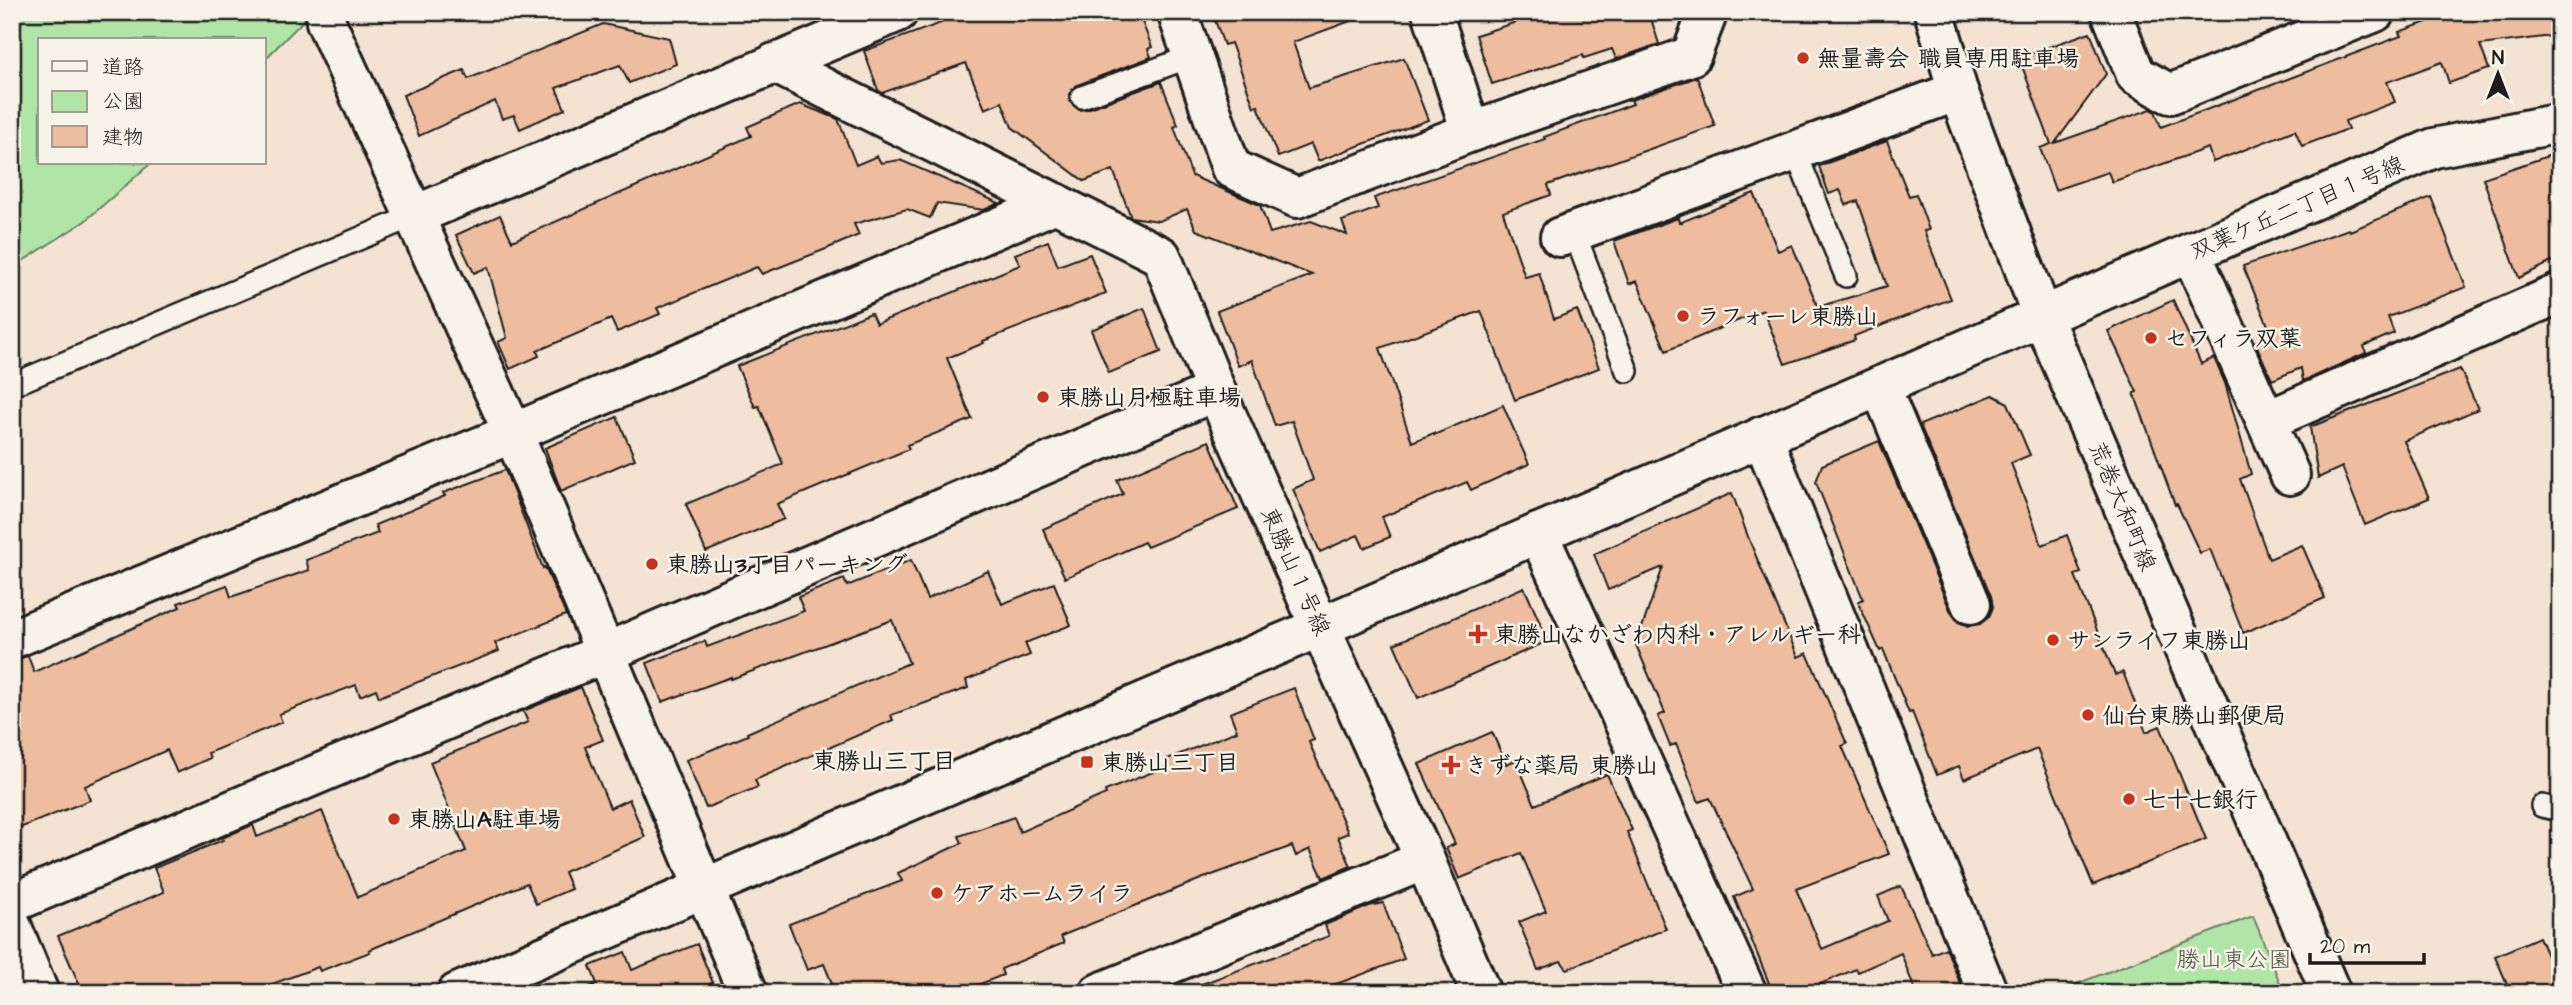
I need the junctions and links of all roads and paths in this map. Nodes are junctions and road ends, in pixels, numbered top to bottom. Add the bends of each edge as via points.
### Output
1 (20, 12) edge
2 (898, 12) edge
3 (1177, 12) edge
4 (1432, 12) edge
5 (1704, 12) edge
6 (1934, 12) edge
7 (2111, 12) edge
8 (2375, 12) edge
9 (12, 20) edge
10 (326, 22) dead end
11 (1192, 56) junction
12 (774, 63) junction
13 (1958, 91) junction
14 (1082, 97) dead end
15 (2560, 123) edge
16 (1471, 132) junction
17 (1795, 151) junction
18 (1056, 203) junction
19 (413, 216) junction
20 (1567, 234) joint
21 (2191, 253) junction
22 (1846, 276) dead end
23 (2560, 293) edge
24 (2042, 316) junction
25 (1627, 371) dead end
26 (12, 385) edge
27 (1880, 386) junction
28 (1216, 391) junction
29 (2266, 421) junction
30 (513, 433) junction
31 (1762, 436) junction
32 (2290, 475) dead end
33 (1538, 533) junction
34 (1971, 604) dead end
35 (1320, 627) junction
36 (12, 639) edge
37 (607, 652) junction
38 (1425, 860) junction
39 (706, 887) junction
40 (12, 903) edge
41 (12, 927) edge
42 (39, 993) edge
43 (457, 993) edge
44 (748, 993) edge
45 (1099, 993) edge
46 (1481, 993) edge
47 (1747, 993) edge
48 (1988, 993) edge
49 (2331, 993) edge

1 - 9 path
2 - 12 street
3 - 11 street
4 - 16 street
5 - 16 street via 1691,56
6 - 13 street, 荒巻大和町線
7 - 8 street via 2136,75 2170,94
10 - 19 street
11 - 14 lane
11 - 16 street via 1231,168 1297,198
12 - 18 street, 東勝山１号線
12 - 19 street
13 - 17 street
13 - 24 street, 荒巻大和町線
15 - 21 street, 双葉ケ丘二丁目１号線 via 2434,148
17 - 20 street
17 - 22 lane
18 - 28 street, 東勝山１号線 via 1161,256
18 - 30 street
19 - 26 lane
19 - 30 street
20 - 25 lane
21 - 24 street, 双葉ケ丘二丁目１号線
21 - 29 street
23 - 29 street
24 - 27 street, 双葉ケ丘二丁目１号線
24 - 49 street, 荒巻大和町線
27 - 31 street, 双葉ケ丘二丁目１号線
27 - 34 street
28 - 35 street, 東勝山１号線
28 - 37 street
29 - 32 street
30 - 36 street
30 - 37 street
31 - 33 street, 双葉ケ丘二丁目１号線
31 - 48 street
33 - 35 street, 双葉ケ丘二丁目１号線
33 - 47 street
35 - 38 street, 東勝山１号線
35 - 39 street, 双葉ケ丘二丁目１号線
37 - 39 street
37 - 40 street
38 - 45 street
38 - 46 street, 東勝山１号線
39 - 43 street, 双葉ケ丘二丁目１号線
39 - 44 street
41 - 42 street

